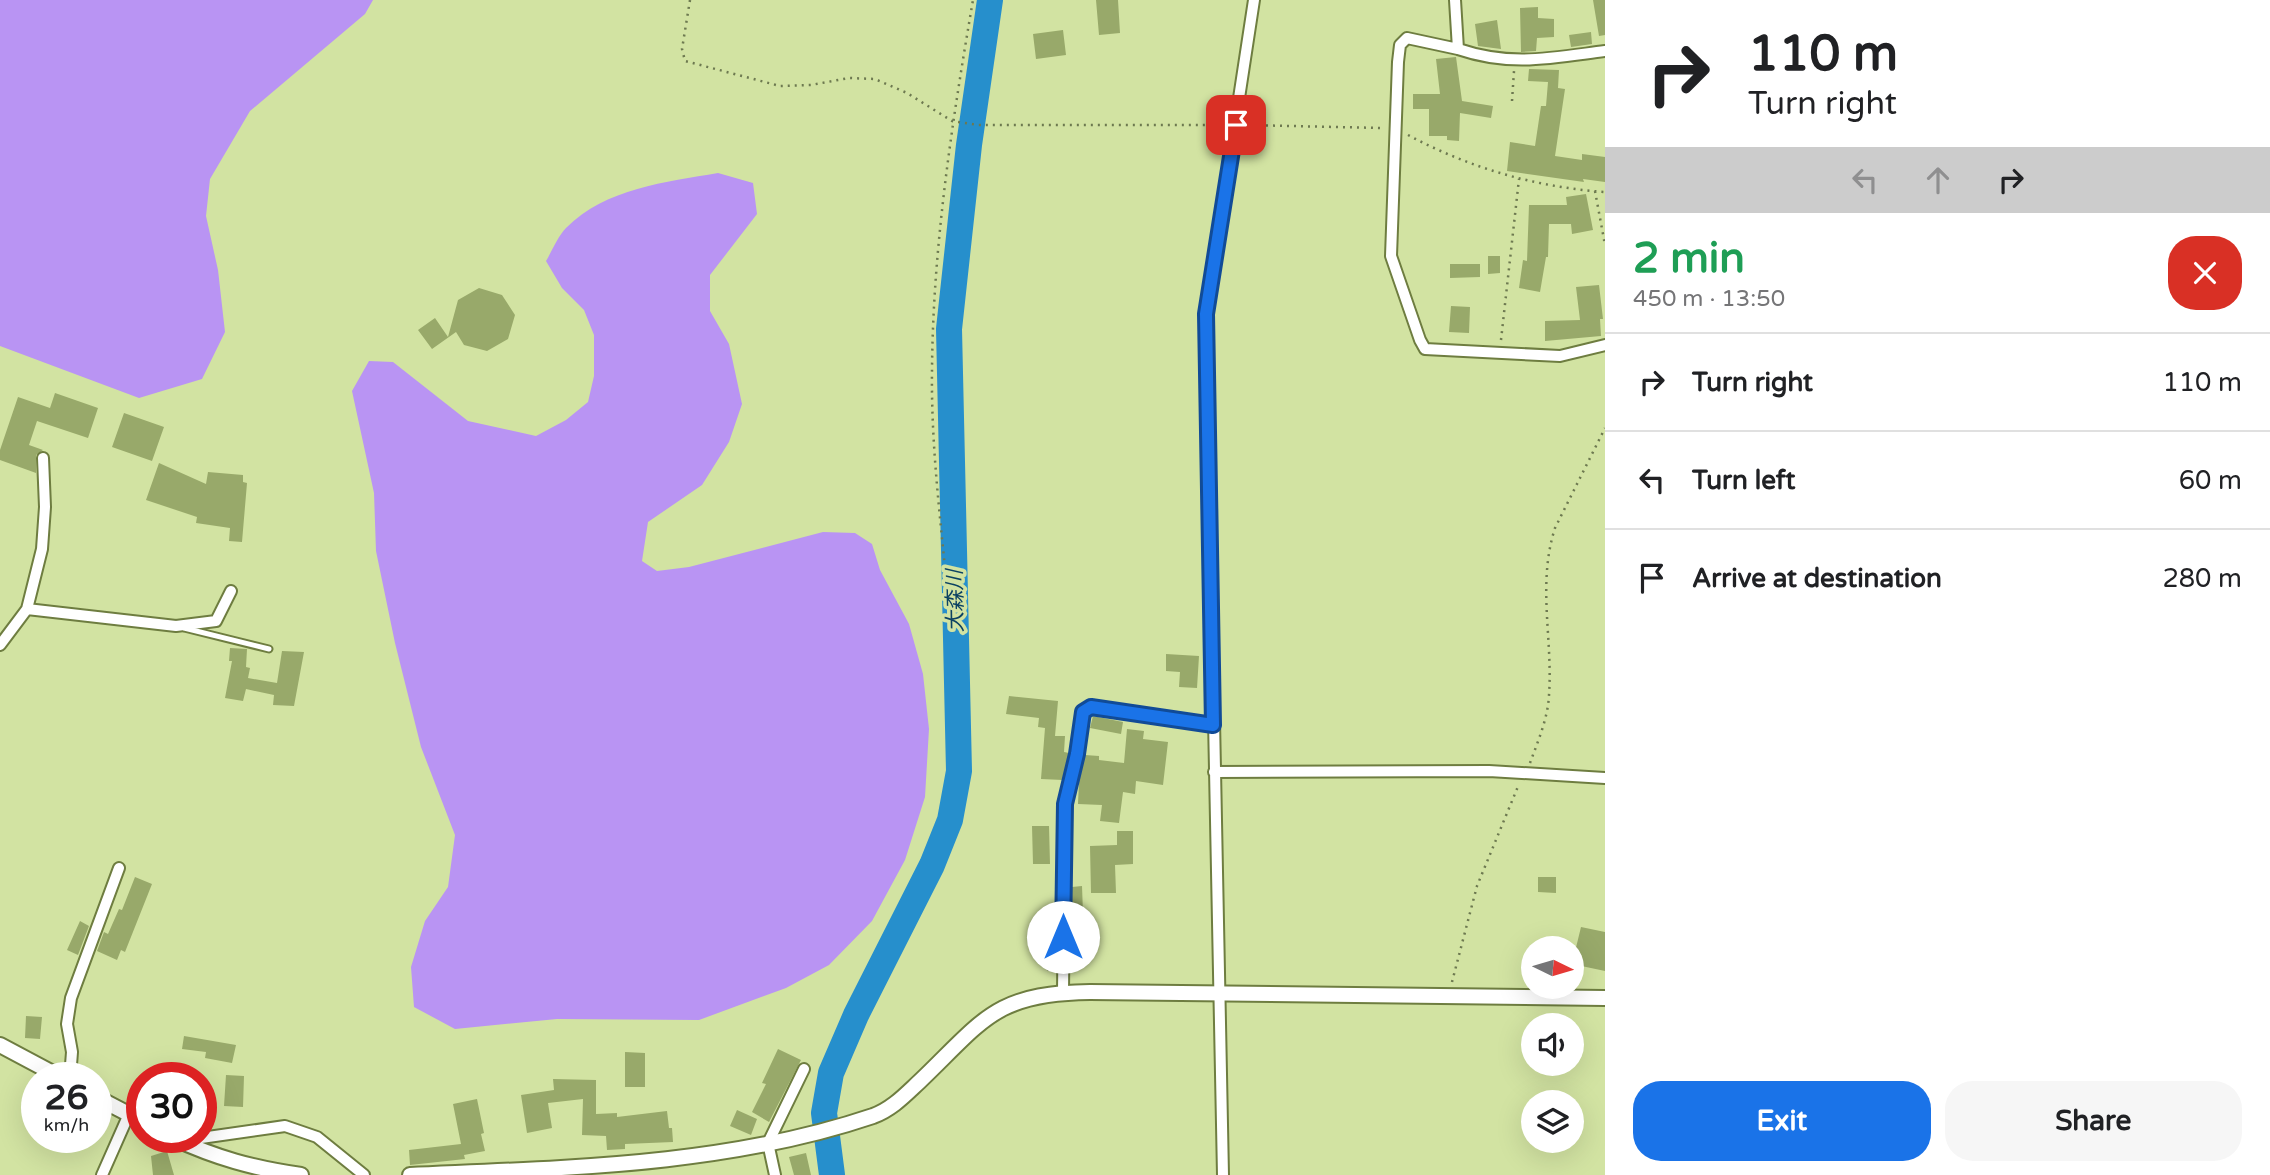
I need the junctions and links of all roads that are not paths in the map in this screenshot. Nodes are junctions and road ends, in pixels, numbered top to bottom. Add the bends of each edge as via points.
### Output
1 (1254, 0) edge
2 (1455, 0) edge
3 (1458, 49) junction
4 (1605, 51) edge
5 (1605, 345) edge
6 (43, 458) dead end
7 (230, 591) dead end
8 (27, 609) junction
9 (176, 626) junction
10 (0, 645) edge
11 (270, 649) dead end
12 (1213, 725) junction
13 (1214, 772) junction
14 (1605, 778) edge
15 (118, 868) dead end
16 (1063, 992) junction
17 (1219, 994) junction
18 (1605, 998) edge
19 (0, 1045) edge
20 (32, 1062) edge
21 (71, 1062) edge
22 (804, 1069) dead end
23 (126, 1134) edge
24 (217, 1134) edge
25 (768, 1143) junction
26 (206, 1153) edge
27 (590, 1171) edge
28 (102, 1175) edge
29 (301, 1175) edge
30 (364, 1175) edge
31 (410, 1175) edge
32 (775, 1175) edge
33 (1223, 1175) edge

1 - 12 street via 1206,314
2 - 3 street
3 - 4 street via 1514,61
3 - 5 street via 1412,38 1400,44 1391,256 1420,340 1425,349 1560,356
6 - 8 street via 42,549
7 - 9 street via 216,621
8 - 9 street
8 - 10 street
9 - 11 lane
12 - 13 street
12 - 16 street via 1091,707 1083,712 1064,818
13 - 14 street via 1525,773
13 - 17 street
15 - 21 street via 71,999 67,1024
16 - 17 street
16 - 25 street via 1026,998 977,1023 891,1107
17 - 18 street
17 - 33 street
19 - 20 street
22 - 25 street
23 - 28 street
24 - 30 street via 285,1126 317,1137
25 - 27 street
25 - 32 street
26 - 29 street
27 - 31 street

